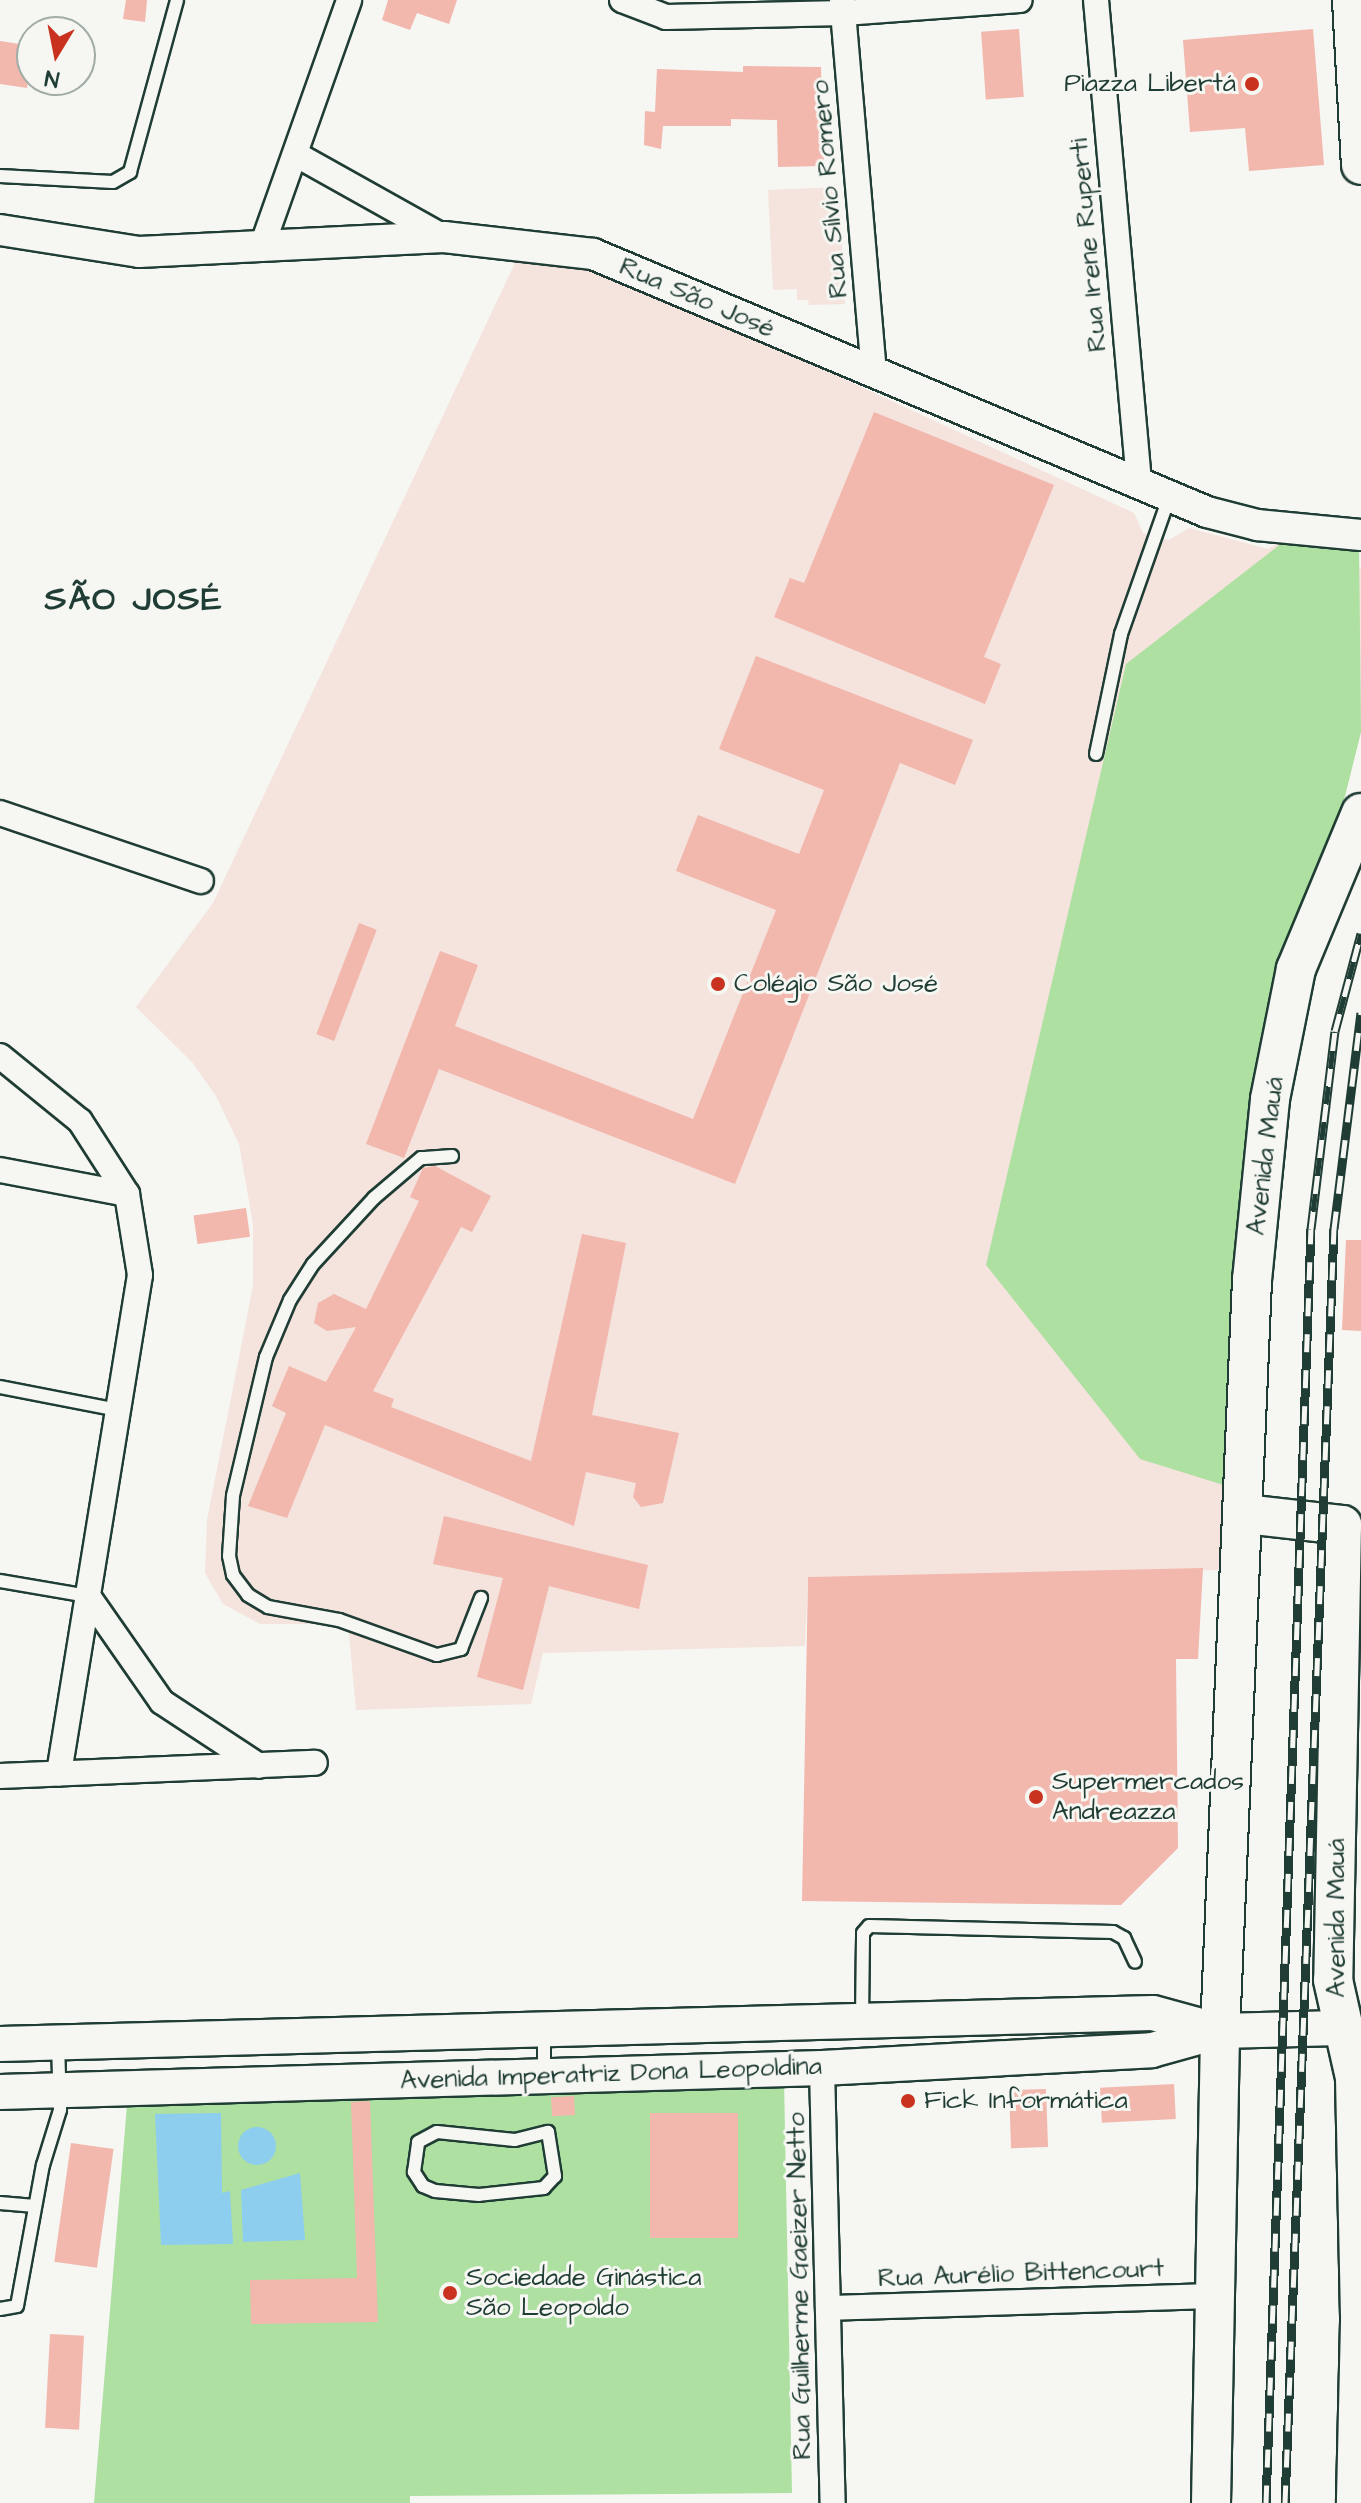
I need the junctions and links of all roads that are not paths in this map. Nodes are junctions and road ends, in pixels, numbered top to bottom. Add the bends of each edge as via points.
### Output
1 (177, 0) edge
2 (349, 0) edge
3 (622, 0) edge
4 (1020, 0) edge
5 (1096, 0) edge
6 (1352, 0) edge
7 (843, 6) edge
8 (1358, 77) edge
9 (297, 155) junction
10 (1361, 165) edge
11 (0, 176) edge
12 (0, 230) edge
13 (444, 237) junction
14 (261, 249) junction
15 (874, 372) junction
16 (1139, 486) junction
17 (1169, 498) junction
18 (1361, 535) edge
19 (1096, 754) dead end
20 (0, 813) edge
21 (1361, 813) edge
22 (201, 881) dead end
23 (0, 1056) edge
24 (452, 1156) dead end
25 (0, 1170) edge
26 (127, 1194) junction
27 (0, 1387) edge
28 (118, 1410) junction
29 (1245, 1514) junction
30 (1352, 1526) edge
31 (0, 1581) edge
32 (88, 1596) junction
33 (481, 1598) dead end
34 (315, 1763) dead end
35 (259, 1766) junction
36 (59, 1773) junction
37 (0, 1776) edge
38 (1135, 1962) dead end
39 (862, 2022) junction
40 (1351, 2028) edge
41 (544, 2031) junction
42 (1220, 2031) junction
43 (357, 2036) junction
44 (0, 2044) edge
45 (58, 2044) junction
46 (822, 2068) junction
47 (544, 2078) junction
48 (361, 2080) junction
49 (60, 2091) junction
50 (0, 2092) edge
51 (548, 2132) joint
52 (0, 2203) edge
53 (35, 2206) junction
54 (1216, 2296) junction
55 (828, 2308) junction
56 (0, 2309) edge
57 (833, 2503) edge
58 (1211, 2503) edge
59 (1356, 2503) edge

1 - 11 lane via 130,172 113,182
2 - 9 street
3 - 7 street via 666,17
4 - 7 street
5 - 16 street, Rua Irene Ruperti
6 - 8 main road
7 - 15 street, Rua Sílvio Romero
8 - 10 main road
9 - 13 street
9 - 14 street
12 - 14 street, Rua São José via 139,252
13 - 14 street, Rua São José
13 - 15 street, Rua São José via 593,254
15 - 16 street, Rua São José
16 - 17 street, Rua São José
17 - 18 street, Rua São José via 1257,525
17 - 19 lane via 1121,634
20 - 22 street
21 - 29 main road, Avenida Mauá via 1296,969 1270,1099 1252,1280
23 - 26 street via 80,1121
24 - 33 lane via 421,1158 399,1176 343,1229 290,1300 266,1357 237,1481 229,1556 233,1575 248,1595 268,1607 339,1620 437,1655 461,1649
25 - 26 street
26 - 28 street via 140,1275
27 - 28 lane
28 - 32 street
29 - 30 main road, Avenida Mauá
29 - 42 main road, Avenida Mauá
30 - 40 main road, Avenida Mauá via 1333,1980
31 - 32 lane
32 - 35 street via 162,1702
32 - 36 street
34 - 35 street
35 - 36 street
36 - 37 street
38 - 39 lane via 1124,1938 1113,1932 869,1926 863,1933
39 - 41 main road, Avenida Imperatriz Dona Leopoldina
39 - 42 main road, Avenida Imperatriz Dona Leopoldina via 1153,2013
40 - 42 main road, Avenida Imperatriz Dona Leopoldina
40 - 59 main road, Avenida Mauá via 1360,2322
41 - 43 main road, Avenida Imperatriz Dona Leopoldina
41 - 47 lane
42 - 46 main road, Avenida Imperatriz Dona Leopoldina via 1152,2050
42 - 54 main road, Avenida Mauá
43 - 45 main road, Avenida Imperatriz Dona Leopoldina
43 - 48 main road
44 - 45 main road, Avenida Imperatriz Dona Leopoldina
45 - 49 lane
46 - 47 main road, Avenida Imperatriz Dona Leopoldina
46 - 55 street, Rua Guilherme Gaeizer Netto
47 - 48 main road, Avenida Imperatriz Dona Leopoldina
48 - 49 main road, Avenida Imperatriz Dona Leopoldina
49 - 50 main road, Avenida Imperatriz Dona Leopoldina
49 - 53 lane via 60,2110
51 - 51 lane via 515,2140 426,2134 418,2142 414,2172 423,2186 435,2191 479,2195 544,2188 555,2176
52 - 53 lane
53 - 56 lane via 17,2306
54 - 55 street, Rua Aurélio Bittencourt
54 - 58 main road, Avenida Mauá
55 - 57 street, Rua Guilherme Gaeizer Netto

